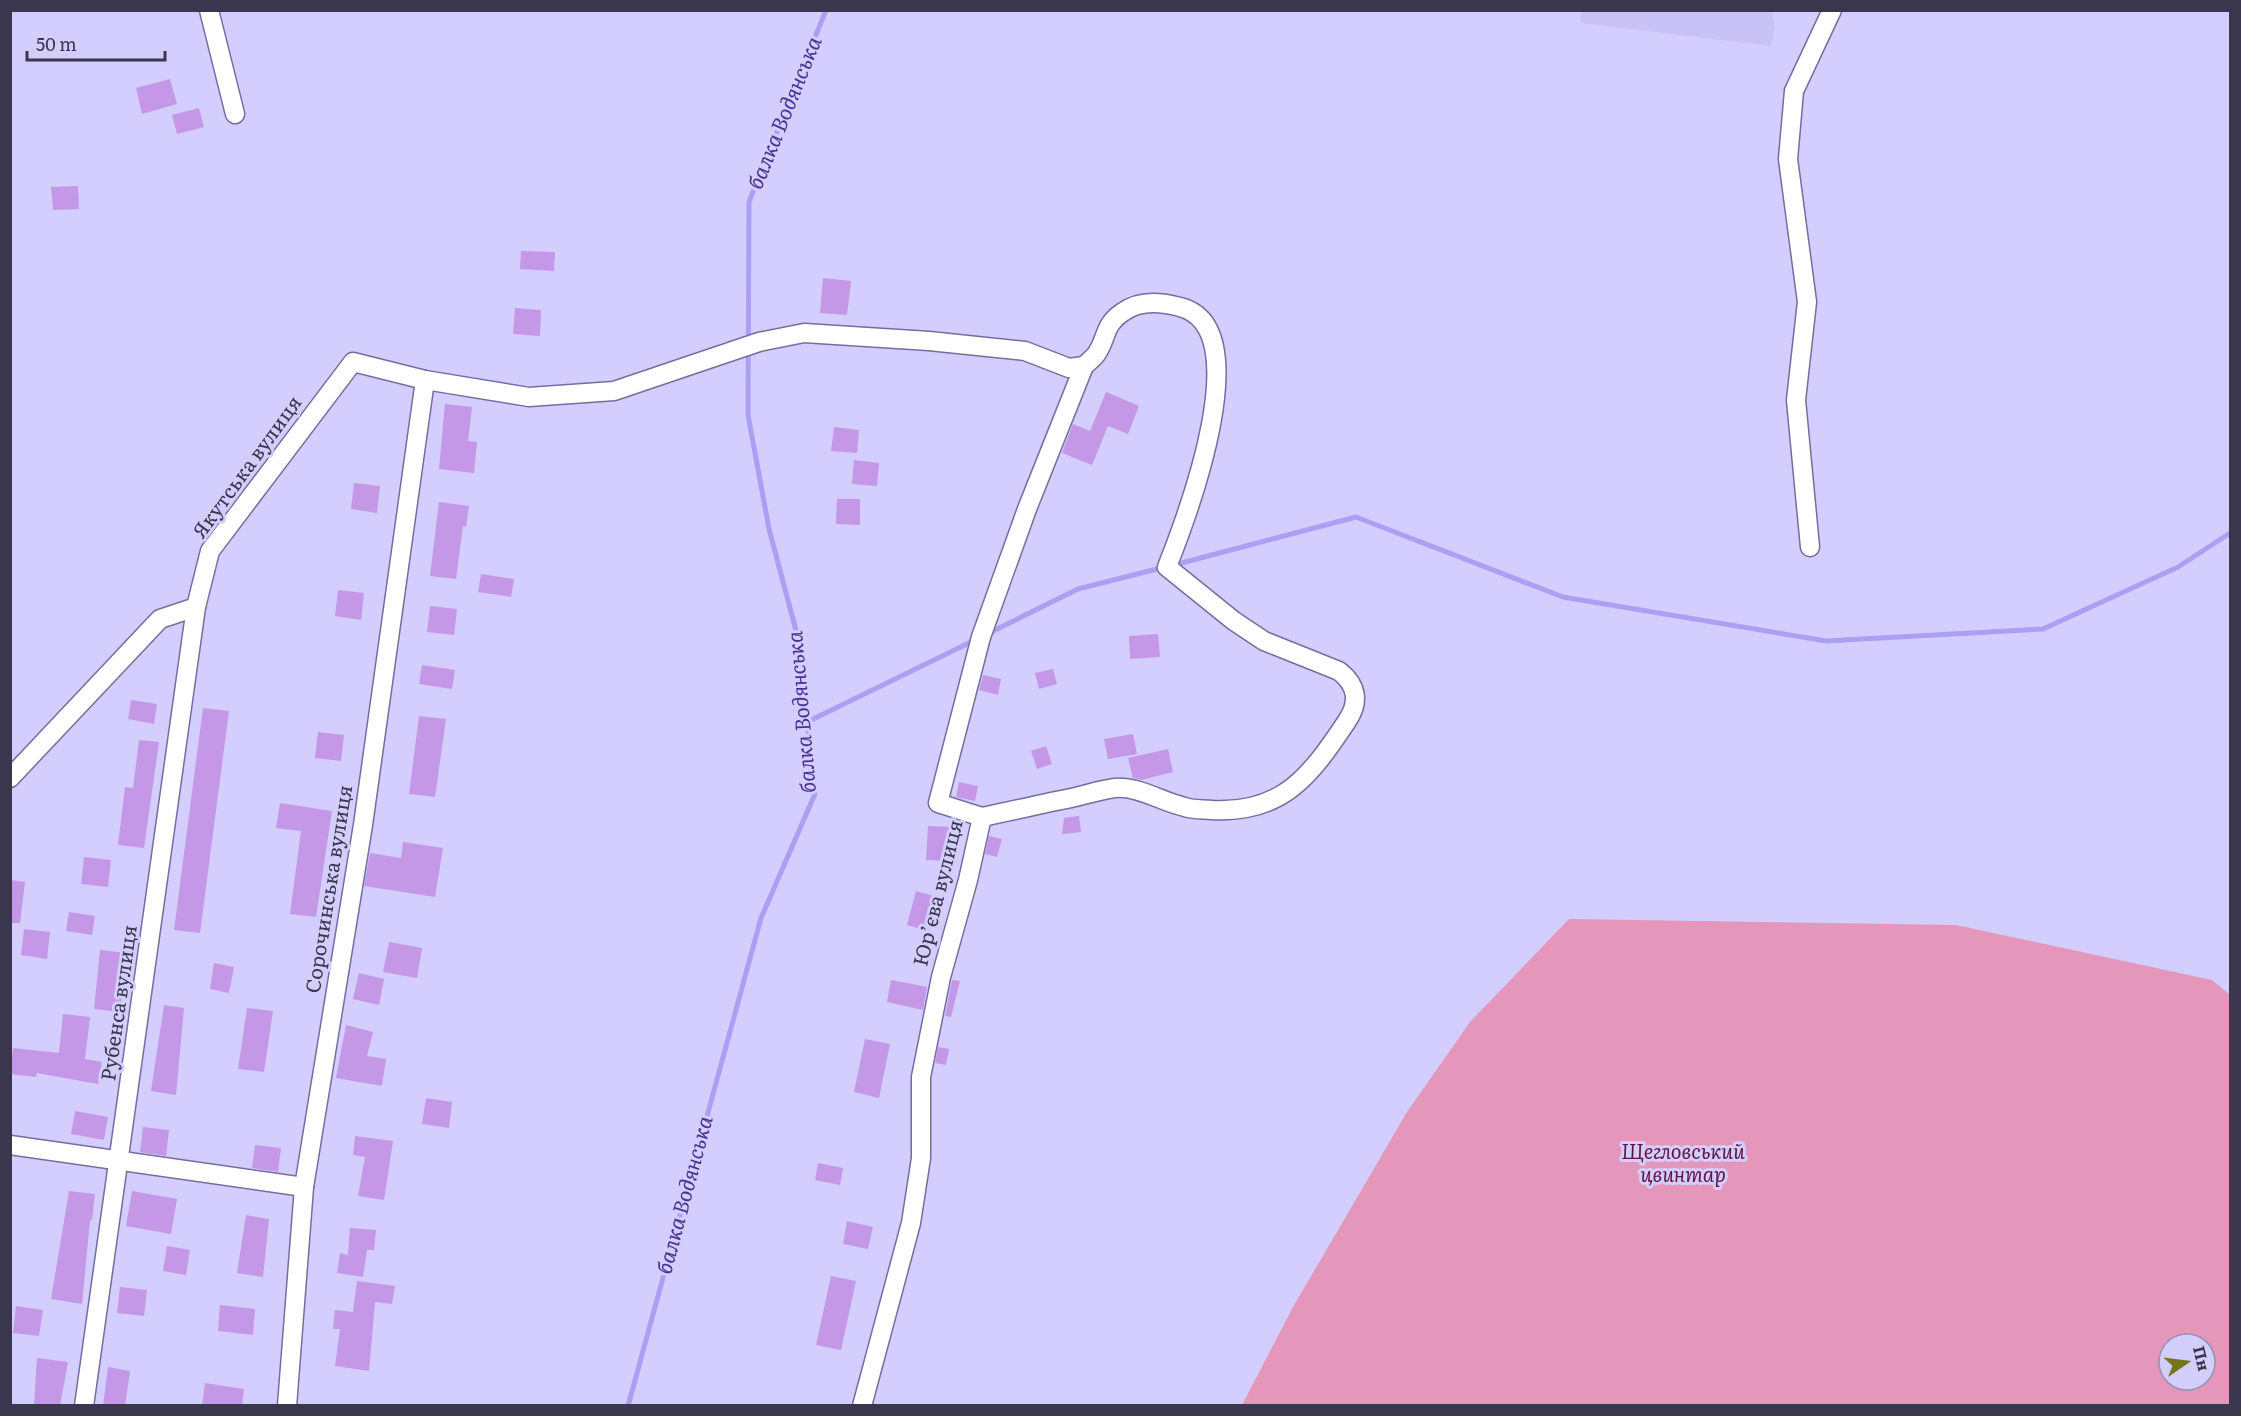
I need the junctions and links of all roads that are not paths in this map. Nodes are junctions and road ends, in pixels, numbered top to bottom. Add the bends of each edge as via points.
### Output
1 (209, 10) edge
2 (1832, 10) edge
3 (235, 114) dead end
4 (1084, 366) junction
5 (425, 380) junction
6 (1810, 547) dead end
7 (196, 607) junction
8 (10, 778) edge
9 (982, 817) junction
10 (10, 1145) edge
11 (120, 1161) junction
12 (304, 1186) junction
13 (84, 1406) edge
14 (287, 1406) edge
15 (862, 1406) edge

1 - 3 street
2 - 6 street via 1794,92 1788,159 1807,302 1796,400
4 - 5 street via 1069,368 1025,351 804,333 759,342 614,392 529,397
4 - 9 street, Юр’єва вулиця via 981,637 938,803
4 - 9 street via 1098,352 1106,328 1124,311 1162,302 1186,308 1203,321 1212,338 1215,363 1213,419 1191,506 1167,567 1264,641 1339,671 1349,679 1356,701 1316,766 1298,785 1260,806 1227,811 1185,808 1159,797 1117,788
5 - 7 street, Якутська вулиця via 353,362 210,551
5 - 12 street, Сорочинська вулиця via 363,825
7 - 8 street via 160,619
7 - 11 street, Рубенса вулиця
9 - 15 street, Юр’єва вулиця via 940,978 921,1077 921,1158 911,1223
10 - 11 street
11 - 12 street
11 - 13 street, Рубенса вулиця
12 - 14 street, Сорочинська вулиця

